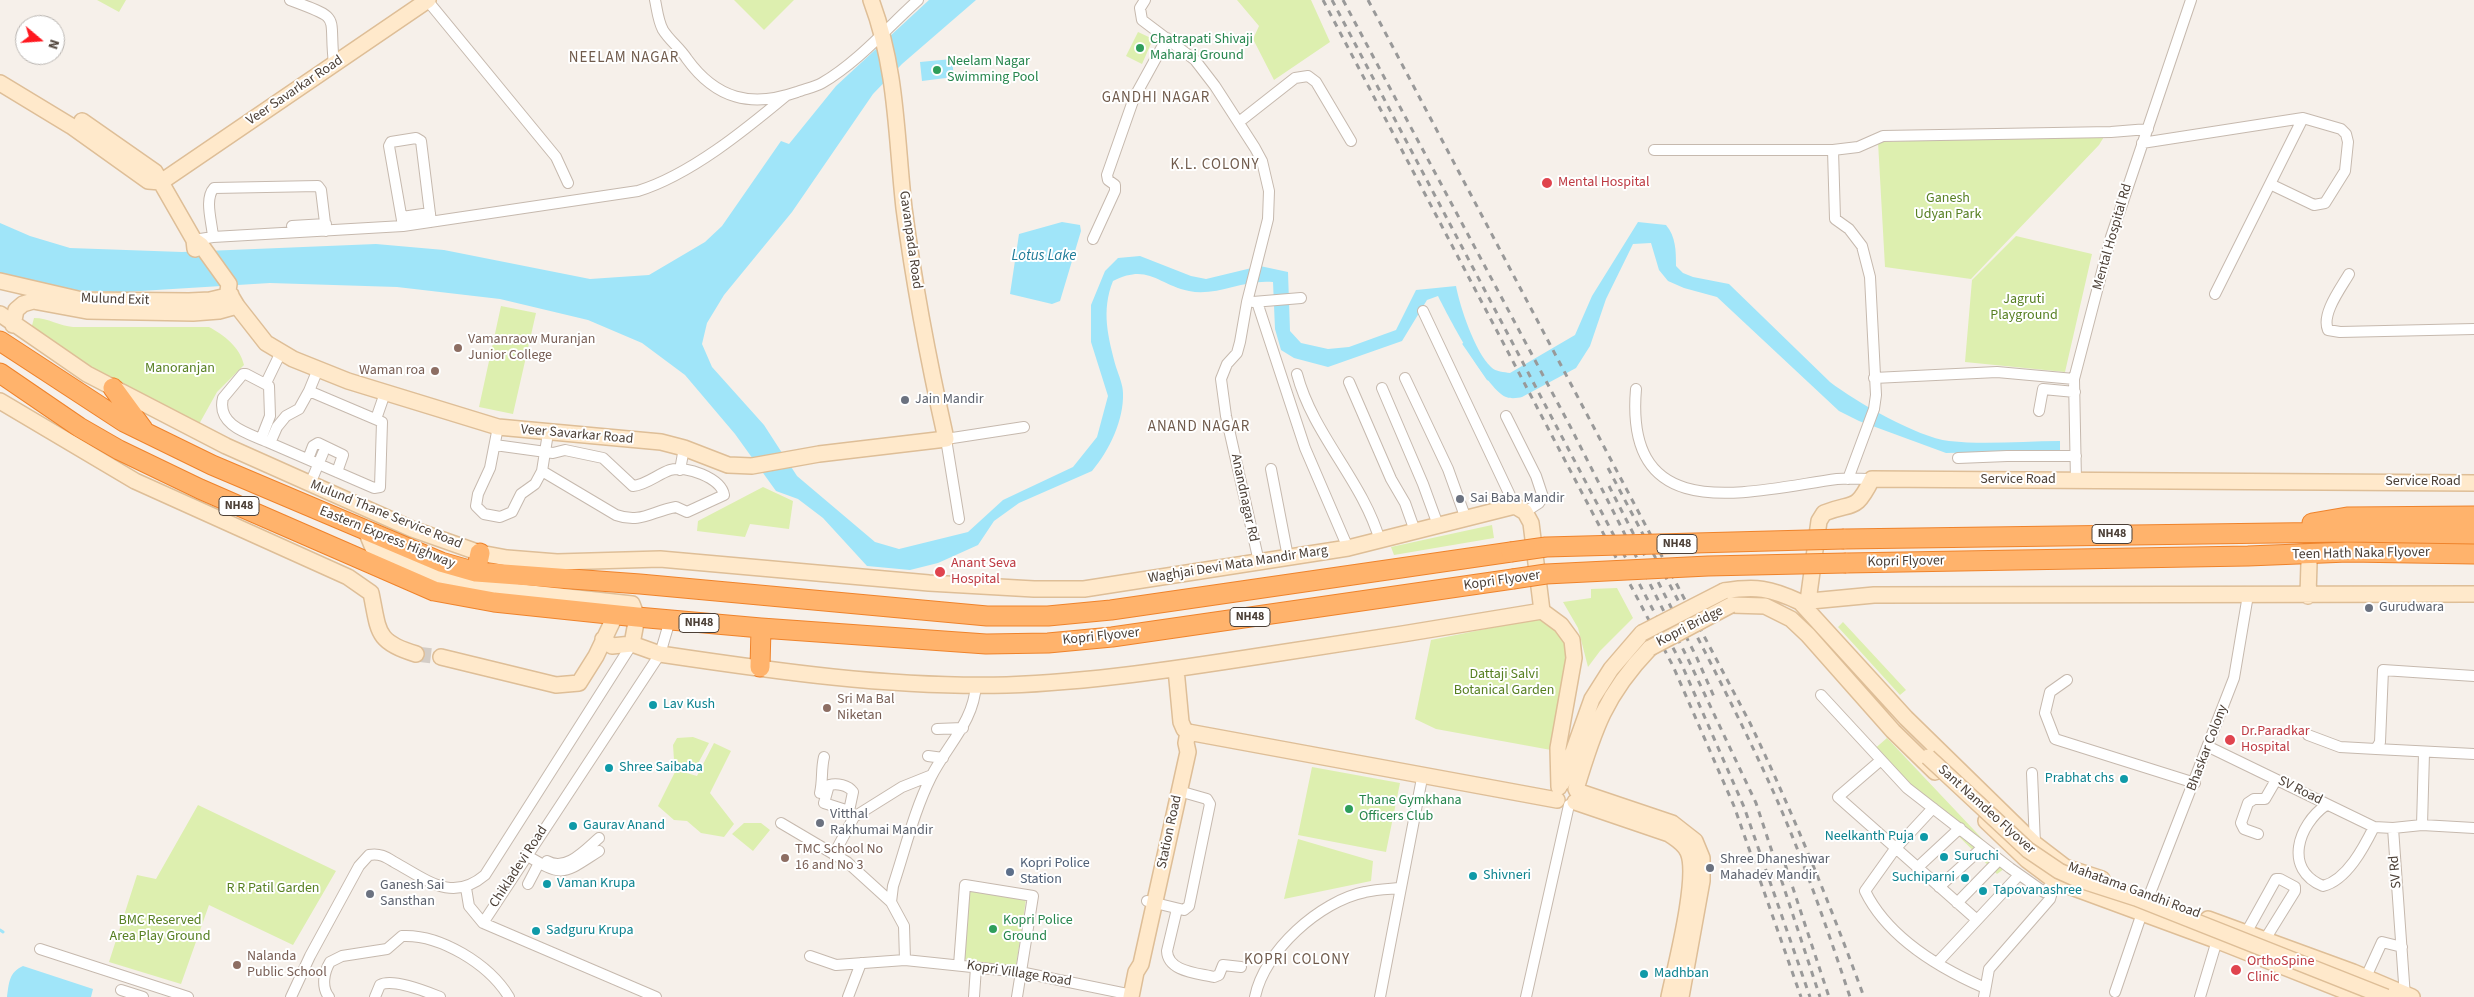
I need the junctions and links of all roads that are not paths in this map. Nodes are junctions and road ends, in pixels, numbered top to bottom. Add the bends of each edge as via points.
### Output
1 (290, 0) edge
2 (428, 0) edge
3 (655, 0) edge
4 (871, 0) edge
5 (918, 0) edge
6 (1145, 0) edge
7 (2191, 0) edge
8 (884, 36) junction
9 (1167, 38) junction
10 (334, 64) junction
11 (0, 72) edge
12 (8, 84) edge
13 (787, 95) junction
14 (2302, 118) junction
15 (1239, 122) junction
16 (2148, 129) junction
17 (1352, 141) dead end
18 (2142, 143) junction
19 (1654, 150) dead end
20 (1833, 150) junction
21 (161, 182) junction
22 (568, 183) dead end
23 (2270, 184) junction
24 (430, 217) junction
25 (403, 222) junction
26 (326, 228) junction
27 (1093, 239) dead end
28 (203, 240) junction
29 (2349, 274) dead end
30 (0, 281) edge
31 (229, 293) junction
32 (2215, 294) dead end
33 (1301, 298) dead end
34 (1252, 302) junction
35 (1424, 311) dead end
36 (0, 314) edge
37 (13, 325) junction
38 (2474, 329) edge
39 (0, 341) edge
40 (281, 352) junction
41 (318, 370) junction
42 (0, 373) edge
43 (1297, 374) dead end
44 (1405, 378) dead end
45 (1874, 378) junction
46 (2074, 380) junction
47 (1349, 382) dead end
48 (266, 383) junction
49 (113, 388) junction
50 (1382, 388) dead end
51 (1636, 389) dead end
52 (309, 391) junction
53 (2075, 392) junction
54 (385, 393) junction
55 (0, 400) edge
56 (2039, 411) dead end
57 (1506, 416) dead end
58 (376, 419) junction
59 (498, 427) junction
60 (1024, 427) dead end
61 (144, 431) junction
62 (548, 433) junction
63 (946, 439) junction
64 (265, 441) junction
65 (495, 444) junction
66 (684, 448) junction
67 (545, 452) junction
68 (323, 453) dead end
69 (2076, 456) junction
70 (1958, 458) dead end
71 (308, 459) junction
72 (318, 464) junction
73 (1271, 469) dead end
74 (680, 470) junction
75 (542, 471) junction
76 (337, 472) junction
77 (1848, 479) junction
78 (1872, 479) junction
79 (2076, 481) junction
80 (2474, 483) edge
81 (310, 484) junction
82 (1520, 509) junction
83 (2474, 516) edge
84 (959, 519) dead end
85 (1466, 519) junction
86 (1438, 525) junction
87 (366, 531) junction
88 (1414, 531) junction
89 (2254, 533) junction
90 (2474, 534) edge
91 (1380, 541) junction
92 (1348, 548) junction
93 (480, 553) junction
94 (2474, 554) edge
95 (2248, 556) junction
96 (1288, 558) junction
97 (1258, 562) junction
98 (2309, 563) junction
99 (2474, 567) edge
100 (476, 572) junction
101 (843, 576) joint
102 (2474, 594) edge
103 (2248, 595) junction
104 (2308, 596) junction
105 (846, 602) joint
106 (1804, 602) junction
107 (1731, 605) joint
108 (1542, 611) junction
109 (616, 614) junction
110 (637, 617) junction
111 (1791, 619) junction
112 (670, 620) junction
113 (761, 628) junction
114 (603, 640) junction
115 (632, 644) junction
116 (416, 654) tunnel mouth
117 (660, 654) junction
118 (441, 657) tunnel mouth
119 (760, 667) junction
120 (1176, 669) junction
121 (2469, 676) edge
122 (2067, 680) dead end
123 (976, 684) junction
124 (1822, 695) dead end
125 (1906, 718) junction
126 (963, 728) junction
127 (937, 729) dead end
128 (1892, 731) junction
129 (2308, 735) dead end
130 (1187, 737) junction
131 (2209, 747) junction
132 (2376, 749) junction
133 (2424, 753) junction
134 (1925, 754) junction
135 (2474, 754) edge
136 (928, 756) dead end
137 (824, 757) dead end
138 (943, 758) junction
139 (1881, 760) junction
140 (1423, 773) junction
141 (2032, 773) dead end
142 (932, 775) junction
143 (2276, 780) junction
144 (2195, 782) junction
145 (1179, 791) junction
146 (1568, 794) junction
147 (2326, 804) junction
148 (1933, 808) junction
149 (1171, 810) junction
150 (851, 816) junction
151 (781, 823) dead end
152 (2422, 825) junction
153 (2374, 827) junction
154 (1960, 828) junction
155 (2393, 828) junction
156 (2474, 828) edge
157 (2258, 834) dead end
158 (599, 838) dead end
159 (2035, 844) junction
160 (1983, 847) junction
161 (1895, 849) junction
162 (599, 851) dead end
163 (527, 853) junction
164 (834, 854) junction
165 (1999, 860) junction
166 (539, 864) junction
167 (2065, 867) junction
168 (1917, 868) junction
169 (2019, 875) junction
170 (2055, 881) junction
171 (528, 884) dead end
172 (1939, 887) junction
173 (466, 888) junction
174 (1400, 888) junction
175 (2149, 896) junction
176 (891, 902) junction
177 (1151, 902) junction
178 (1957, 903) junction
179 (1177, 908) junction
180 (2142, 913) junction
181 (1977, 920) junction
182 (483, 923) junction
183 (2220, 923) junction
184 (2249, 929) junction
185 (2266, 938) junction
186 (2218, 941) junction
187 (1686, 943) junction
188 (2402, 947) junction
189 (40, 949) dead end
190 (810, 956) dead end
191 (905, 960) junction
192 (861, 963) junction
193 (1937, 963) junction
194 (959, 965) junction
195 (976, 967) junction
196 (1241, 967) dead end
197 (1020, 972) junction
198 (2359, 975) junction
199 (125, 977) junction
200 (2115, 992) dead end
201 (120, 993) edge
202 (1985, 993) edge
203 (2342, 993) edge
204 (1131, 996) edge
205 (2407, 996) edge
206 (143, 997) edge
207 (188, 997) edge
208 (291, 997) edge
209 (329, 997) edge
210 (375, 997) edge
211 (440, 997) edge
212 (509, 997) edge
213 (656, 997) edge
214 (848, 997) edge
215 (974, 997) edge
216 (1017, 997) edge
217 (1256, 997) edge
218 (1380, 997) edge
219 (1526, 997) edge
220 (1669, 997) edge
221 (1681, 997) edge
222 (2200, 997) edge
223 (2360, 997) edge
224 (2386, 997) edge

1 - 10 street via 328,15 333,22
2 - 10 street, Veer Savarkar Road
2 - 22 street via 556,157
3 - 13 street via 663,30 694,69 715,88 731,97 755,100
4 - 8 street, Gavanpada Road
5 - 8 street
6 - 9 street, Anandnagar Rd via 1140,8 1142,20
7 - 16 street, Mental Hospital Rd
8 - 13 street via 822,83
8 - 63 street, Gavanpada Road via 893,84 907,223 922,322
9 - 15 street, Anandnagar Rd via 1195,60
9 - 27 street via 1134,98 1107,175 1115,190
10 - 21 street, Veer Savarkar Road
11 - 12 street, Veer Savarkar Road
12 - 21 street, Veer Savarkar Road via 155,172
13 - 24 street via 730,140 657,185 638,191
14 - 18 street
14 - 23 street
14 - 23 street via 2341,129 2346,134 2346,171 2320,206
15 - 17 street via 1295,78 1308,76 1316,82
15 - 34 street, Anandnagar Rd via 1262,161 1269,191 1268,219 1256,263
16 - 18 street, Mental Hospital Rd
16 - 20 street via 1883,136 1858,146
18 - 46 street, Mental Hospital Rd via 2111,237
19 - 20 street
20 - 45 street via 1835,219 1862,246 1870,277
21 - 28 street, Veer Savarkar Road
23 - 32 street
24 - 25 street
24 - 25 street via 421,141 416,138 392,142 389,146
25 - 26 street
26 - 28 street
26 - 28 street via 321,190 314,184 214,188 210,192
28 - 31 street, Veer Savarkar Road
29 - 38 street via 2327,316 2325,324 2328,330
30 - 31 street, Mulund Exit via 82,300 189,302 210,300
31 - 37 street via 220,311 193,313 87,311 33,301 16,310
31 - 40 street, Veer Savarkar Road via 266,344
33 - 34 street
34 - 92 street via 1302,439
34 - 97 street, Anandnagar Rd via 1238,349 1220,379
35 - 82 street
36 - 37 street, Mulund Thane Service Road
37 - 49 street, Mulund Thane Service Road
39 - 61 highway, Eastern Express Highway / NH48 via 85,398
40 - 41 street, Veer Savarkar Road
40 - 48 street
41 - 52 street
41 - 54 street, Veer Savarkar Road
42 - 109 highway, Eastern Express Highway / NH48 via 119,450 200,489 434,591 494,602
43 - 91 street via 1314,417 1364,501
44 - 85 street via 1452,478
45 - 46 street via 1997,372
45 - 77 street via 1874,410
46 - 53 street, Mental Hospital Rd
47 - 88 street via 1391,479 1405,503
48 - 64 street via 271,411
48 - 64 street via 243,374 222,402 230,424
49 - 61 highway
49 - 81 street, Mulund Thane Service Road via 226,446
50 - 86 street via 1424,484
51 - 77 street, Service Road via 1636,417 1642,451 1659,476 1690,489 1717,494
52 - 58 street
52 - 64 street via 299,409 286,416
53 - 56 street via 2043,389
53 - 69 street, Mental Hospital Rd
54 - 58 street
54 - 59 street, Veer Savarkar Road
55 - 116 street via 135,480 348,577 371,593 381,636 388,644
57 - 82 street via 1543,497 1538,504
58 - 76 street via 382,425 380,486 374,488
59 - 62 street, Veer Savarkar Road
59 - 65 street
60 - 63 street
61 - 87 highway, Eastern Express Highway / NH48 via 212,465
62 - 66 street, Veer Savarkar Road via 661,442
62 - 67 street
63 - 66 street, Veer Savarkar Road via 757,466 728,465
63 - 84 street
64 - 71 street
65 - 67 street
65 - 75 street via 490,468 476,501 484,514 500,517 512,512 521,494 535,484
66 - 74 street
67 - 74 street via 565,450 603,458 633,486 670,470
67 - 75 street
68 - 72 street
69 - 70 street
69 - 79 street, Mental Hospital Rd
71 - 72 street
71 - 76 street via 315,444 341,453
72 - 76 street
72 - 81 street
73 - 96 street
74 - 75 street via 705,474 723,491 723,497 687,512 676,507 640,519 626,519
77 - 78 street, Service Road
78 - 79 street, Service Road
78 - 106 street via 1862,500 1824,512 1818,521
79 - 80 street, Service Road
81 - 93 street, Mulund Thane Service Road via 412,529
82 - 85 street, Waghjai Devi Mata Mandir Marg
82 - 108 street via 1532,523
83 - 89 highway via 2348,517
85 - 86 street, Waghjai Devi Mata Mandir Marg
86 - 88 street, Waghjai Devi Mata Mandir Marg
87 - 100 highway, Eastern Express Highway / NH48 via 441,562
87 - 110 street via 373,548 436,575 475,587 632,604
88 - 91 street, Waghjai Devi Mata Mandir Marg
89 - 90 highway, Teen Hath Naka Flyover / NH48
89 - 105 highway, Kopri Flyover / NH48, bridge via 1546,547 1110,610 1048,616 987,616
91 - 92 street, Waghjai Devi Mata Mandir Marg
92 - 96 street, Waghjai Devi Mata Mandir Marg
93 - 100 highway
93 - 101 street, Mulund Thane Service Road via 558,562 660,559
94 - 95 highway, Teen Hath Naka Flyover / NH48 via 2348,552
95 - 98 highway
95 - 113 highway, Kopri Flyover / NH48, bridge via 1708,566 1546,574 1112,637 1048,643 986,644
96 - 97 street, Waghjai Devi Mata Mandir Marg
97 - 101 street, Waghjai Devi Mata Mandir Marg via 1084,589 1034,590
98 - 99 highway
98 - 104 street
100 - 105 highway, Eastern Express Highway / NH48
102 - 104 street
103 - 104 street
103 - 106 street via 1874,595
103 - 131 street, Bhaskar Colony via 2234,678
106 - 111 street
106 - 125 street, Mahatama Gandhi Road
106 - 146 street, bridge via 1778,592 1751,587 1724,591 1642,634 1619,658 1592,699
107 - 111 street, Mahatama Gandhi Road via 1764,606
107 - 146 street, Kopri Bridge, bridge via 1650,648 1624,677 1597,723
108 - 120 street
108 - 146 street via 1561,625 1572,640 1574,658 1558,748
109 - 110 highway, Eastern Express Highway / NH48
109 - 114 street
110 - 112 highway, Eastern Express Highway / NH48
110 - 115 street
111 - 128 street, Mahatama Gandhi Road
112 - 113 highway, Eastern Express Highway / NH48
112 - 117 street, Chikladevi Road
113 - 119 highway
114 - 115 street via 612,646
114 - 118 street via 579,683 556,685
115 - 117 street
115 - 173 street via 485,875
117 - 119 street
117 - 163 street, Chikladevi Road
119 - 123 street via 905,684
120 - 123 street via 1061,682
120 - 130 street, Station Road via 1181,722
121 - 132 street via 2383,670 2380,742
122 - 144 street via 2050,692 2045,713 2056,739
123 - 126 street via 976,696
124 - 139 street
125 - 134 street, Sant Namdeo Flyover
125 - 159 street, Mahatama Gandhi Road
126 - 127 street
126 - 138 street
128 - 134 street, Sant Namdeo Flyover
128 - 170 street, Mahatama Gandhi Road via 2027,860
129 - 132 street via 2340,747
130 - 140 street
130 - 145 street, Station Road via 1188,752
130 - 149 street via 1181,750
131 - 143 street, SV Road
131 - 144 street, Bhaskar Colony
132 - 133 street
133 - 135 street
133 - 152 street
134 - 224 street, Sant Namdeo Flyover, bridge via 2028,850 2059,871
136 - 138 street
137 - 150 street via 818,804
138 - 142 street
139 - 148 street via 1907,788
139 - 161 street via 1838,797
140 - 146 street
140 - 174 street
141 - 159 street
142 - 150 street via 902,786
142 - 176 street via 919,805 893,886
143 - 147 street, SV Road
143 - 157 street via 2265,800 2254,799 2248,803 2241,823 2244,829
144 - 175 street, Bhaskar Colony
145 - 149 street, Station Road
145 - 179 street via 1207,799 1210,804 1189,906 1186,910
146 - 187 street via 1670,828 1695,841 1702,858
146 - 219 street
147 - 153 street, SV Road
147 - 153 street via 2301,837 2297,854 2303,871 2314,882 2323,886 2334,882 2362,852
148 - 154 street
148 - 161 street
149 - 177 street, Station Road
150 - 164 street
151 - 164 street
152 - 155 street
152 - 156 street
153 - 155 street, SV Road
154 - 160 street
154 - 168 street
155 - 188 street, SV Rd
158 - 163 street via 572,860 558,865
159 - 167 street, Mahatama Gandhi Road
160 - 165 street
160 - 172 street
161 - 168 street
161 - 193 street via 1865,891 1886,923
162 - 166 street via 566,871 552,871
163 - 166 street
163 - 182 street, Chikladevi Road
164 - 176 street via 858,870 874,889
165 - 169 street
165 - 178 street
166 - 171 street
167 - 170 street
167 - 175 street, Mahatama Gandhi Road
168 - 172 street
169 - 170 street via 2044,892
169 - 181 street
170 - 180 street, Mahatama Gandhi Road
170 - 202 street via 2050,899 1988,969
172 - 178 street
173 - 182 street via 469,906
173 - 208 street via 447,888 380,854 369,855 359,866
174 - 217 street via 1364,892 1320,910 1284,941 1258,981
174 - 218 street
175 - 183 street, Mahatama Gandhi Road
176 - 191 street via 904,926
177 - 179 street
177 - 204 street, Station Road via 1141,964
178 - 181 street
179 - 196 street via 1166,950 1174,966 1214,977 1219,975 1225,964
180 - 186 street, Mahatama Gandhi Road
180 - 200 street
181 - 193 street
182 - 213 street, Chikladevi Road
183 - 184 street, Mahatama Gandhi Road
183 - 186 street
184 - 185 street, Mahatama Gandhi Road
184 - 185 street via 2276,879 2280,879 2295,887 2295,891
185 - 198 street, Mahatama Gandhi Road
186 - 203 street, Mahatama Gandhi Road
186 - 222 street
187 - 220 street
187 - 221 street
188 - 198 street via 2382,942
188 - 205 street, SV Rd
189 - 199 street
190 - 192 street, Kopri Village Road via 836,965
191 - 192 street, Kopri Village Road
191 - 194 street, Kopri Village Road
192 - 214 street
193 - 202 street
194 - 195 street, Kopri Village Road
194 - 197 street via 965,885 1033,896
195 - 197 street, Kopri Village Road
195 - 215 street
197 - 204 street, Kopri Village Road
197 - 216 street
198 - 203 street
198 - 205 street, Mahatama Gandhi Road
199 - 201 street
199 - 207 street
201 - 206 street
203 - 223 street, Mahatama Gandhi Road
209 - 212 street via 324,991 324,980 330,962 342,956 387,950 402,936 414,935 427,937 480,964
210 - 211 street via 380,985 389,982

